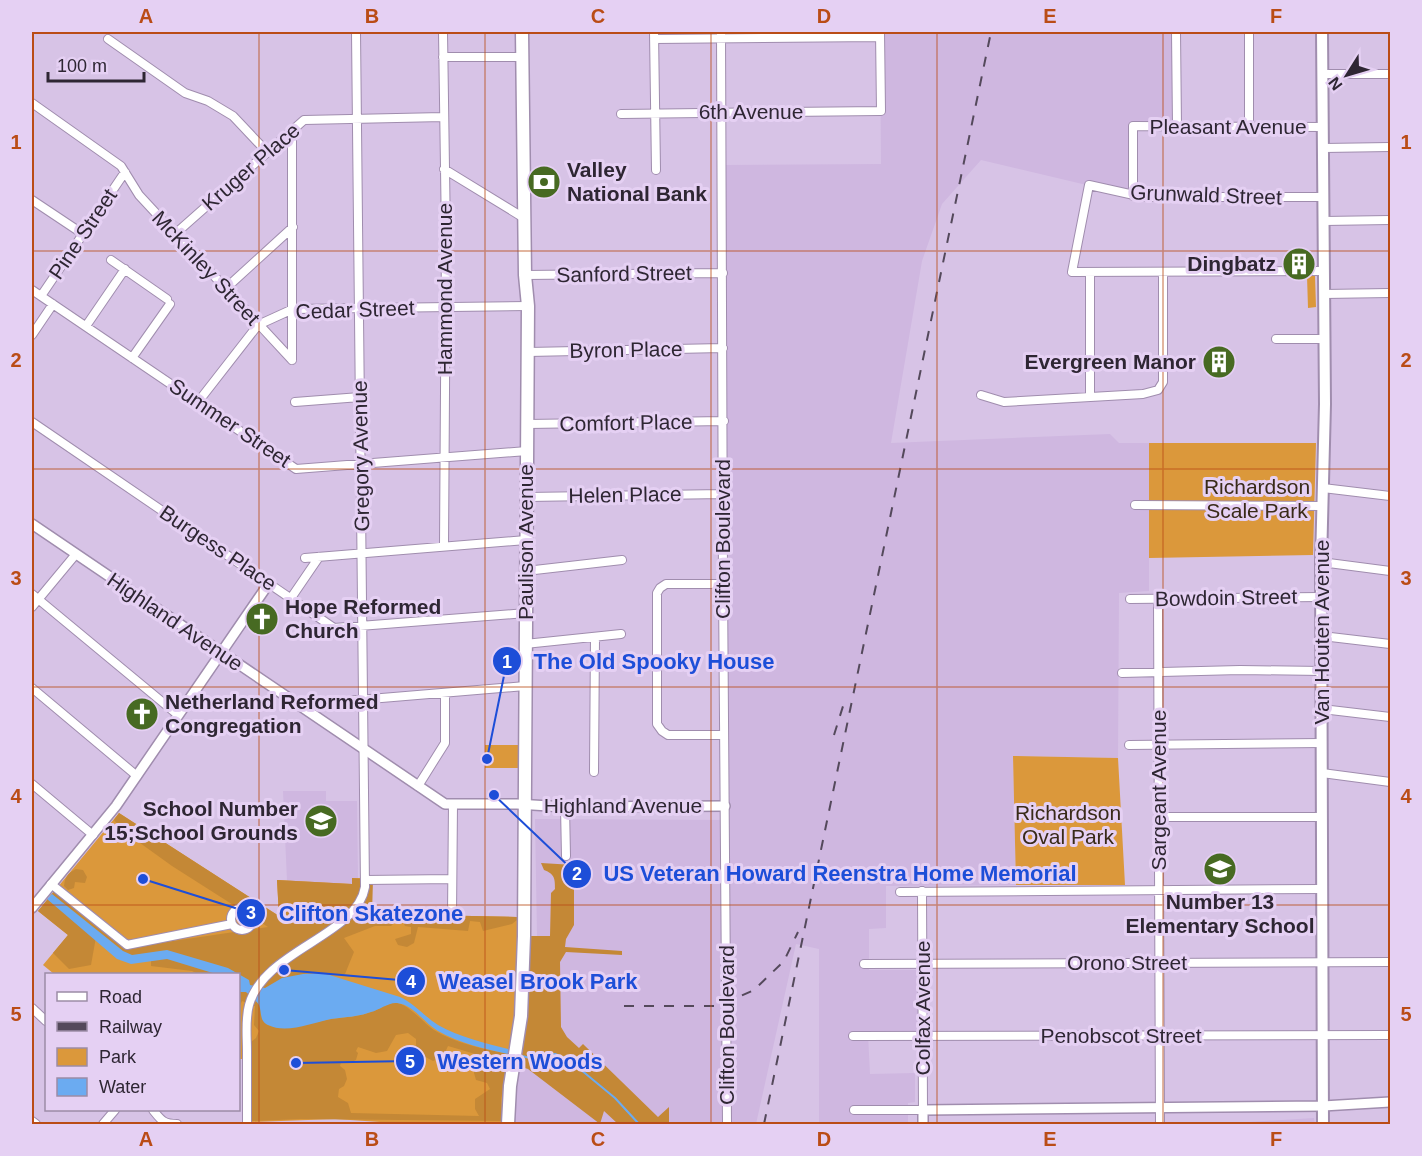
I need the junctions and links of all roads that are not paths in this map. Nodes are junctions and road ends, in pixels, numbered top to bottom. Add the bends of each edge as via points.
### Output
1 (356, 32) edge
2 (443, 32) edge
3 (522, 32) edge
4 (1176, 32) edge
5 (1249, 32) edge
6 (1322, 32) edge
7 (880, 34) edge
8 (654, 35) edge
9 (721, 35) edge
10 (108, 39) dead end
11 (443, 57) junction
12 (522, 57) junction
13 (1323, 74) junction
14 (1390, 74) edge
15 (32, 103) edge
16 (722, 112) junction
17 (655, 113) junction
18 (621, 114) dead end
19 (443, 117) junction
20 (357, 118) junction
21 (1177, 126) junction
22 (1249, 126) junction
23 (1323, 127) junction
24 (292, 130) junction
25 (1390, 147) edge
26 (1324, 148) junction
27 (267, 152) junction
28 (444, 169) junction
29 (656, 170) dead end
30 (125, 172) junction
31 (1133, 196) junction
32 (1324, 197) junction
33 (32, 200) edge
34 (524, 218) junction
35 (1324, 220) junction
36 (1390, 220) edge
37 (293, 227) junction
38 (82, 234) junction
39 (175, 234) junction
40 (111, 260) dead end
41 (125, 269) junction
42 (1324, 271) junction
43 (1163, 272) junction
44 (723, 273) junction
45 (1090, 273) junction
46 (525, 275) junction
47 (225, 289) junction
48 (32, 290) edge
49 (1390, 293) edge
50 (1324, 294) junction
51 (41, 296) junction
52 (53, 304) junction
53 (528, 306) junction
54 (445, 307) junction
55 (359, 308) junction
56 (293, 309) junction
57 (258, 325) junction
58 (86, 326) junction
59 (32, 335) edge
60 (1276, 339) dead end
61 (1324, 339) junction
62 (723, 348) junction
63 (528, 352) junction
64 (132, 358) junction
65 (981, 396) dead end
66 (360, 397) junction
67 (1090, 397) junction
68 (198, 402) junction
69 (295, 402) dead end
70 (724, 421) junction
71 (32, 422) edge
72 (528, 424) junction
73 (527, 451) junction
74 (444, 457) junction
75 (361, 464) junction
76 (1323, 488) junction
77 (723, 494) junction
78 (527, 496) junction
79 (1390, 496) edge
80 (1135, 505) dead end
81 (1322, 506) junction
82 (32, 524) edge
83 (526, 540) junction
84 (444, 546) junction
85 (362, 553) junction
86 (76, 554) junction
87 (319, 557) junction
88 (305, 558) dead end
89 (622, 560) dead end
90 (1321, 562) junction
91 (526, 571) junction
92 (1390, 571) edge
93 (269, 583) junction
94 (723, 584) junction
95 (35, 596) edge
96 (1321, 597) junction
97 (291, 598) junction
98 (1130, 599) dead end
99 (1158, 599) junction
100 (32, 607) edge
101 (526, 613) junction
102 (362, 626) junction
103 (621, 634) dead end
104 (1322, 636) junction
105 (595, 637) junction
106 (525, 644) junction
107 (1390, 644) edge
108 (221, 653) junction
109 (1322, 671) junction
110 (1159, 672) junction
111 (1122, 673) dead end
112 (525, 686) junction
113 (32, 688) edge
114 (445, 693) junction
115 (363, 699) junction
116 (298, 705) junction
117 (1322, 709) junction
118 (178, 715) junction
119 (1390, 717) edge
120 (724, 735) junction
121 (1322, 743) junction
122 (1159, 744) junction
123 (1129, 745) dead end
124 (364, 750) junction
125 (594, 772) dead end
126 (1322, 773) junction
127 (137, 776) junction
128 (1390, 782) edge
129 (32, 784) edge
130 (417, 786) junction
131 (453, 804) junction
132 (525, 804) junction
133 (725, 806) junction
134 (564, 807) junction
135 (1160, 817) junction
136 (1322, 817) junction
137 (93, 835) junction
138 (566, 856) dead end
139 (452, 879) junction
140 (365, 880) junction
141 (51, 884) junction
142 (1322, 889) junction
143 (1160, 890) junction
144 (922, 891) junction
145 (900, 892) dead end
146 (34, 901) edge
147 (452, 915) dead end
148 (232, 924) dead end
149 (1323, 962) junction
150 (1390, 962) edge
151 (1160, 963) junction
152 (864, 964) dead end
153 (922, 964) junction
154 (32, 1008) edge
155 (45, 1019) edge
156 (1323, 1034) junction
157 (1160, 1035) junction
158 (1389, 1035) edge
159 (854, 1036) dead end
160 (923, 1036) junction
161 (1390, 1102) edge
162 (1323, 1106) junction
163 (1160, 1108) junction
164 (854, 1110) dead end
165 (923, 1110) junction
166 (114, 1111) edge
167 (156, 1111) edge
168 (32, 1121) edge
169 (36, 1125) edge
170 (103, 1125) edge
171 (153, 1125) edge
172 (177, 1125) edge
173 (247, 1125) edge
174 (508, 1125) edge
175 (727, 1125) edge
176 (923, 1125) edge
177 (1160, 1125) edge
178 (1323, 1125) edge

1 - 20 street, Gregory Avenue
2 - 11 street, Hammond Avenue
3 - 12 main road, Paulison Avenue
4 - 21 street
5 - 22 street
6 - 13 main road, Van Houten Avenue
7 - 9 street
7 - 16 street, 6th Avenue via 881,111
8 - 9 street
8 - 17 street
9 - 16 street, Clifton Boulevard
10 - 27 street via 185,93 233,116
11 - 12 street
11 - 19 street, Hammond Avenue
12 - 34 main road, Paulison Avenue
13 - 14 street
13 - 23 main road, Van Houten Avenue
15 - 30 street, McKinley Street
16 - 17 street, 6th Avenue
16 - 44 street, Clifton Boulevard
17 - 18 street, 6th Avenue
17 - 29 street
19 - 20 street, Kruger Place
19 - 28 street, Hammond Avenue
20 - 24 street, Kruger Place via 310,119
20 - 55 street, Gregory Avenue
21 - 22 street, Pleasant Avenue
21 - 31 street, Pleasant Avenue via 1133,126
22 - 23 street, Pleasant Avenue
23 - 26 main road, Van Houten Avenue
24 - 27 street, Kruger Place
24 - 37 street
25 - 26 street
26 - 32 main road, Van Houten Avenue
27 - 39 street, Kruger Place
28 - 34 street
28 - 54 street, Hammond Avenue
30 - 38 street, Pine Street
30 - 39 street, McKinley Street via 139,195
31 - 32 street, Grunwald Street
31 - 45 street, Grunwald Street via 1089,185 1072,272
32 - 35 main road, Van Houten Avenue
33 - 38 street
34 - 46 main road, Paulison Avenue
35 - 36 street
35 - 42 main road, Van Houten Avenue
37 - 47 street
37 - 56 street
38 - 51 street, Pine Street
39 - 47 street, McKinley Street
40 - 41 street
41 - 58 street
41 - 64 street via 169,302
42 - 43 street
42 - 50 main road, Van Houten Avenue
43 - 45 street
43 - 67 street via 1162,386 1153,393
44 - 46 street, Sanford Street
44 - 62 street, Clifton Boulevard
45 - 67 street
46 - 53 main road, Paulison Avenue
47 - 57 street, McKinley Street
48 - 51 street, Summer Street
49 - 50 street
50 - 61 main road, Van Houten Avenue
51 - 52 street, Summer Street
52 - 58 street, Summer Street
52 - 59 street, Pine Street
53 - 54 street, Cedar Street
53 - 63 main road, Paulison Avenue
54 - 55 street, Cedar Street
54 - 74 street, Hammond Avenue
55 - 56 street, Cedar Street
55 - 66 street, Gregory Avenue
56 - 57 street, Cedar Street
56 - 57 street, McKinley Street via 292,360
57 - 68 street, Cedar Street
58 - 64 street, Summer Street
60 - 61 street
61 - 76 main road, Van Houten Avenue
62 - 63 street, Byron Place
62 - 70 street, Clifton Boulevard
63 - 72 main road, Paulison Avenue
64 - 68 street, Summer Street
65 - 67 street via 1004,402
66 - 69 street
66 - 75 street, Gregory Avenue
68 - 75 street, Summer Street via 296,469
70 - 72 street, Comfort Place
70 - 77 street, Clifton Boulevard
71 - 93 street, Burgess Place
72 - 73 main road, Paulison Avenue
73 - 74 street, Summer Street
73 - 78 main road, Paulison Avenue
74 - 75 street, Summer Street
74 - 84 street, Hammond Avenue
75 - 85 street, Gregory Avenue
76 - 79 street
76 - 81 main road, Van Houten Avenue
77 - 78 street, Helen Place
77 - 94 street, Clifton Boulevard
78 - 83 main road, Paulison Avenue
80 - 81 street
81 - 90 main road, Van Houten Avenue
82 - 86 street, Highland Avenue
83 - 84 street
83 - 91 main road, Paulison Avenue
84 - 85 street
85 - 87 street
85 - 102 street, Gregory Avenue
86 - 95 street
86 - 108 street, Highland Avenue
87 - 88 street
87 - 97 street
89 - 91 street
90 - 92 street
90 - 96 main road, Van Houten Avenue
91 - 101 main road, Paulison Avenue
93 - 97 street, Burgess Place
93 - 108 street
94 - 120 street, Clifton Boulevard
94 - 120 street via 666,584 657,593 657,724 668,735
95 - 100 street
95 - 118 street
96 - 99 street, Bowdoin Street
96 - 104 main road, Van Houten Avenue
97 - 102 street, Burgess Place via 334,628
98 - 99 street, Bowdoin Street
99 - 110 street, Sargeant Avenue
101 - 102 street, Burgess Place
101 - 106 main road, Paulison Avenue
102 - 115 street, Gregory Avenue
103 - 105 street
104 - 107 street
104 - 109 main road, Van Houten Avenue
105 - 106 street
105 - 125 street
106 - 112 main road, Paulison Avenue
108 - 116 street, Highland Avenue
108 - 118 street
109 - 110 street
109 - 117 main road, Van Houten Avenue
110 - 111 street
110 - 122 street, Sargeant Avenue
112 - 114 street
112 - 132 main road, Paulison Avenue
113 - 127 street
114 - 115 street
114 - 130 street via 445,743
115 - 116 street
115 - 124 street, Gregory Avenue
116 - 124 street, Highland Avenue
117 - 119 street
117 - 121 main road, Van Houten Avenue
118 - 127 street
120 - 133 street, Clifton Boulevard
121 - 122 street
121 - 126 main road, Van Houten Avenue
122 - 123 street
122 - 135 street, Sargeant Avenue
124 - 130 street, Highland Avenue
124 - 140 street, Gregory Avenue
126 - 128 street
126 - 136 main road, Van Houten Avenue
127 - 137 street
129 - 137 street
130 - 131 street, Highland Avenue via 445,804
131 - 132 street, Highland Avenue
131 - 139 street
132 - 134 street, Highland Avenue
132 - 174 main road, Paulison Avenue via 521,1016
133 - 134 street, Highland Avenue
133 - 175 street, Clifton Boulevard
134 - 138 street
135 - 136 street
135 - 143 street, Sargeant Avenue
136 - 142 main road, Van Houten Avenue
137 - 141 street
139 - 140 street
139 - 147 street
140 - 173 street, Gregory Avenue via 365,891 350,915 277,967 260,983 249,1004
141 - 146 street
141 - 148 street via 127,945
142 - 143 street
142 - 149 main road, Van Houten Avenue
143 - 144 street
143 - 151 street, Sargeant Avenue
144 - 145 street
144 - 153 street, Colfax Avenue
149 - 150 street, Orono Street
149 - 151 street, Orono Street
149 - 156 main road, Van Houten Avenue
151 - 153 street, Orono Street
151 - 157 street, Sargeant Avenue
152 - 153 street, Orono Street
153 - 160 street, Colfax Avenue
154 - 155 street
156 - 157 street, Penobscot Street
156 - 158 street, Penobscot Street
156 - 162 main road, Van Houten Avenue
157 - 160 street, Penobscot Street
157 - 163 street, Sargeant Avenue
159 - 160 street, Penobscot Street
160 - 165 street, Colfax Avenue
161 - 162 street
162 - 163 street
162 - 178 main road, Van Houten Avenue
163 - 165 street
163 - 177 street, Sargeant Avenue
164 - 165 street
165 - 176 street, Colfax Avenue
166 - 170 street
167 - 171 street
167 - 172 street via 166,1124
168 - 169 street

